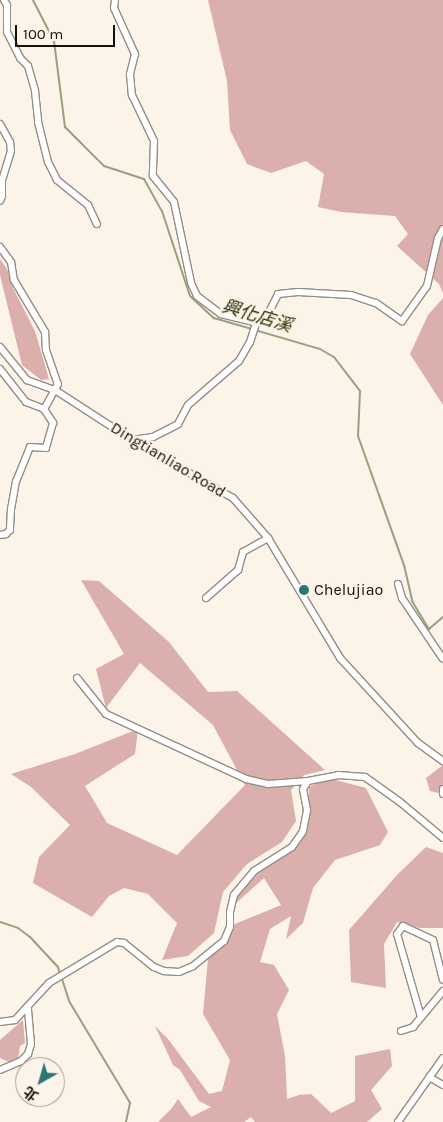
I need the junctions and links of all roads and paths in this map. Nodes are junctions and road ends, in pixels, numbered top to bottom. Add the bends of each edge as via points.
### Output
1 (4, 0) edge
2 (114, 0) edge
3 (0, 124) edge
4 (0, 201) edge
5 (97, 224) dead end
6 (443, 229) edge
7 (0, 247) edge
8 (256, 323) junction
9 (0, 347) edge
10 (0, 369) edge
11 (55, 390) junction
12 (44, 409) junction
13 (132, 440) junction
14 (0, 535) edge
15 (268, 538) junction
16 (398, 584) dead end
17 (206, 598) dead end
18 (443, 659) edge
19 (77, 678) dead end
20 (443, 761) edge
21 (308, 781) junction
22 (443, 789) edge
23 (443, 794) edge
24 (443, 838) edge
25 (443, 980) edge
26 (443, 991) edge
27 (28, 1006) junction
28 (422, 1017) junction
29 (0, 1022) edge
30 (401, 1031) dead end
31 (443, 1058) edge
32 (0, 1070) edge
33 (429, 1077) junction
34 (443, 1084) edge
35 (398, 1122) edge

1 - 5 street via 7,5 7,32 20,58 28,66 35,91 38,122 48,162 57,180 88,205
2 - 8 street via 114,8 135,54 130,74 132,95 154,141 153,176 174,202 191,283 197,296 221,314
3 - 4 street via 11,151
6 - 8 street via 427,286 402,322 376,303 351,295 298,292 278,294 268,314
7 - 11 street via 11,262 14,280 45,332 46,350 58,384
8 - 13 street via 239,361 188,405 178,424 153,437
9 - 11 street, Dingtianliao Road via 27,380
10 - 12 street via 26,402
11 - 12 street
11 - 13 street, Dingtianliao Road
12 - 14 street via 52,423 46,448 30,447 16,480 10,509 10,530
13 - 15 street, Dingtianliao Road via 233,498
15 - 17 street via 243,552 238,570
15 - 20 street, Dingtianliao Road via 340,658 418,743
16 - 18 street via 402,598
19 - 21 street via 106,714 246,779 268,784
21 - 24 street via 338,775 365,777
21 - 27 street via 303,789 307,810 303,831 292,847 254,871 234,895 230,926 224,941 194,966 179,972 164,971 124,943 117,942 49,983
22 - 23 street
25 - 28 street via 433,940 403,926 397,934
26 - 28 street
27 - 29 street via 15,1020
27 - 32 street via 31,1044 28,1054 16,1064
28 - 30 street via 413,1027
31 - 33 street
33 - 34 street
33 - 35 street

